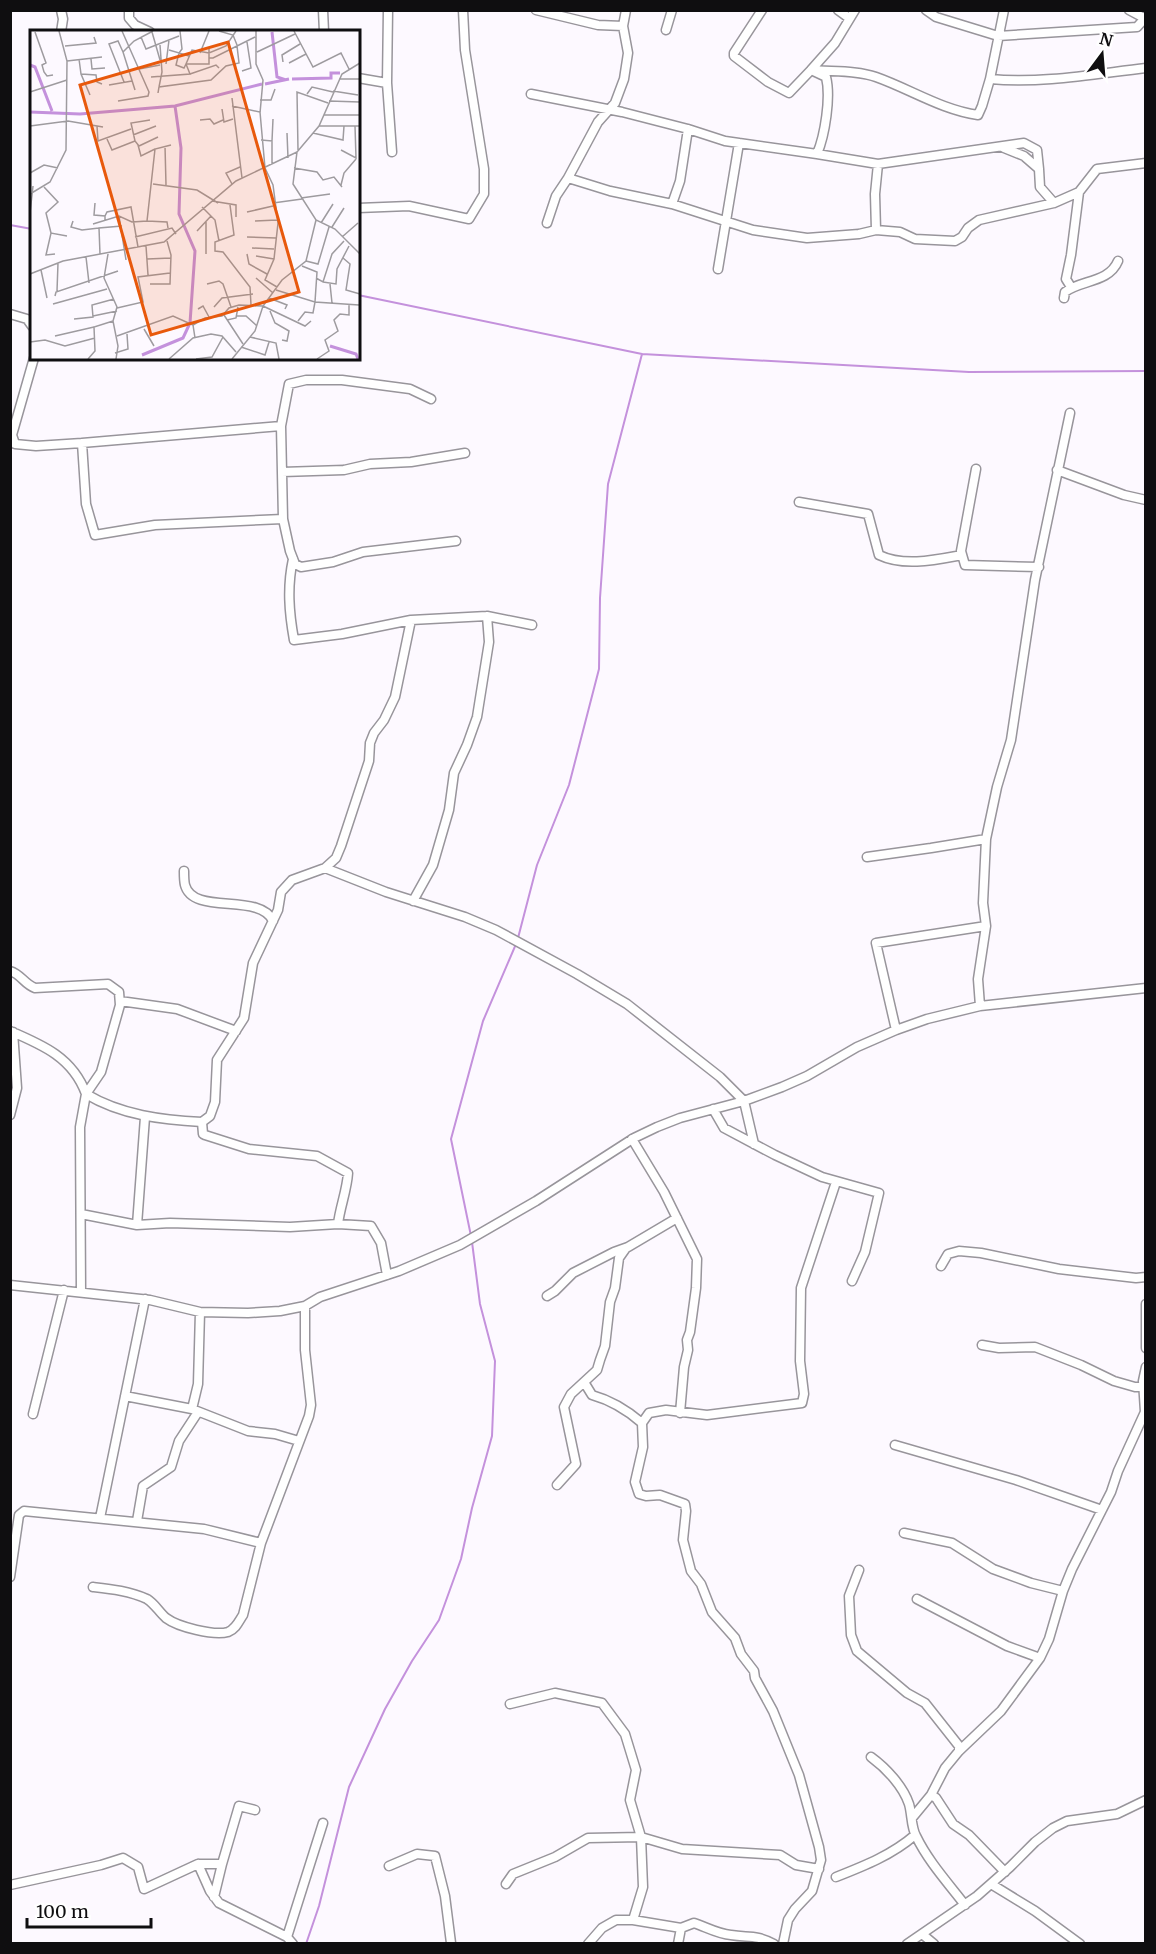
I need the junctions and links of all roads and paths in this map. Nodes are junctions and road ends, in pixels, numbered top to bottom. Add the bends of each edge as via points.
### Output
1 (61, 10) edge
2 (129, 10) edge
3 (323, 10) edge
4 (388, 10) edge
5 (463, 10) edge
6 (536, 10) edge
7 (626, 10) edge
8 (672, 10) edge
9 (762, 10) edge
10 (838, 10) edge
11 (926, 10) edge
12 (1004, 10) edge
13 (1128, 10) edge
14 (852, 14) edge
15 (939, 14) edge
16 (1145, 18) edge
17 (623, 26) junction
18 (61, 30) edge
19 (146, 30) edge
20 (324, 30) edge
21 (666, 30) dead end
22 (998, 36) junction
23 (1146, 68) edge
24 (811, 70) junction
25 (360, 78) edge
26 (990, 79) junction
27 (387, 83) junction
28 (531, 94) dead end
29 (609, 109) junction
30 (688, 129) junction
31 (739, 143) junction
32 (392, 152) dead end
33 (817, 154) junction
34 (1146, 164) edge
35 (878, 165) junction
36 (568, 178) junction
37 (1079, 192) junction
38 (1054, 203) junction
39 (672, 204) junction
40 (360, 208) edge
41 (727, 221) junction
42 (547, 223) dead end
43 (876, 230) junction
44 (1118, 261) dead end
45 (718, 268) dead end
46 (1071, 287) junction
47 (1064, 298) dead end
48 (10, 314) edge
49 (30, 323) edge
50 (33, 360) edge
51 (431, 399) dead end
52 (1070, 412) dead end
53 (281, 426) junction
54 (82, 443) junction
55 (465, 453) dead end
56 (976, 469) dead end
57 (1057, 470) junction
58 (282, 472) junction
59 (1146, 500) edge
60 (799, 502) dead end
61 (283, 519) junction
62 (456, 541) dead end
63 (962, 555) junction
64 (293, 559) junction
65 (1039, 567) junction
66 (487, 616) junction
67 (411, 620) junction
68 (532, 625) dead end
69 (986, 839) junction
70 (867, 856) dead end
71 (325, 868) junction
72 (184, 871) dead end
73 (413, 901) junction
74 (273, 921) junction
75 (986, 926) junction
76 (10, 971) edge
77 (1146, 988) edge
78 (120, 1001) junction
79 (980, 1006) junction
80 (896, 1030) junction
81 (236, 1031) junction
82 (12, 1032) edge
83 (86, 1094) junction
84 (744, 1101) junction
85 (12, 1102) edge
86 (713, 1109) junction
87 (10, 1115) edge
88 (145, 1117) junction
89 (202, 1122) junction
90 (632, 1139) junction
91 (754, 1144) junction
92 (836, 1182) junction
93 (81, 1214) junction
94 (677, 1218) junction
95 (338, 1224) junction
96 (137, 1225) junction
97 (626, 1248) junction
98 (941, 1266) dead end
99 (387, 1275) junction
100 (1146, 1277) edge
101 (852, 1281) dead end
102 (10, 1285) edge
103 (64, 1290) junction
104 (81, 1292) junction
105 (547, 1296) dead end
106 (145, 1299) junction
107 (1146, 1304) edge
108 (305, 1306) junction
109 (200, 1312) junction
110 (1145, 1337) edge
111 (982, 1345) dead end
112 (1146, 1348) edge
113 (1146, 1366) edge
114 (584, 1382) junction
115 (1145, 1387) edge
116 (125, 1396) junction
117 (195, 1410) junction
118 (680, 1413) junction
119 (33, 1414) dead end
120 (642, 1423) junction
121 (299, 1441) junction
122 (895, 1445) dead end
123 (557, 1485) dead end
124 (1102, 1510) junction
125 (100, 1518) junction
126 (137, 1521) junction
127 (904, 1533) dead end
128 (261, 1543) junction
129 (859, 1570) dead end
130 (10, 1577) edge
131 (93, 1587) dead end
132 (1063, 1591) junction
133 (917, 1599) dead end
134 (1040, 1658) junction
135 (510, 1704) dead end
136 (958, 1751) junction
137 (872, 1757) dead end
138 (931, 1795) junction
139 (1146, 1800) edge
140 (255, 1810) dead end
141 (912, 1818) junction
142 (323, 1823) dead end
143 (915, 1835) junction
144 (641, 1837) junction
145 (198, 1864) junction
146 (222, 1864) junction
147 (389, 1866) dead end
148 (819, 1869) junction
149 (1005, 1872) junction
150 (836, 1878) dead end
151 (506, 1884) dead end
152 (991, 1884) junction
153 (10, 1885) edge
154 (214, 1897) junction
155 (965, 1905) junction
156 (633, 1920) junction
157 (681, 1928) junction
158 (922, 1934) junction
159 (290, 1940) edge
160 (450, 1943) edge
161 (588, 1944) edge
162 (678, 1944) edge
163 (774, 1944) edge
164 (783, 1944) edge
165 (907, 1944) edge
166 (934, 1944) edge
167 (1080, 1944) edge

1 - 18 street
2 - 19 street via 129,18
3 - 20 street
4 - 27 street
5 - 40 street via 484,194 469,219 410,206
6 - 17 street via 598,26
7 - 17 street
8 - 21 street
9 - 24 street via 734,56 789,93
10 - 14 street
11 - 15 street
12 - 22 street
13 - 16 street
14 - 24 street via 835,43
15 - 22 street
16 - 22 street via 1137,27
17 - 29 street via 628,53 624,79
22 - 26 street
23 - 26 street via 1047,79
24 - 26 street via 866,74 935,103 978,115
24 - 33 street via 826,77 829,90
25 - 27 street
27 - 32 street
28 - 29 street
29 - 30 street
29 - 36 street
30 - 31 street
30 - 39 street via 680,181
31 - 33 street
31 - 41 street
33 - 35 street
34 - 37 street via 1097,169
35 - 38 street via 1024,143 1037,150 1040,187
35 - 43 street
36 - 39 street
36 - 42 street via 556,196
37 - 38 street
37 - 46 street via 1066,279
38 - 43 street via 980,220 955,241 915,239 900,232
39 - 41 street
41 - 43 street via 753,231 807,238
41 - 45 street
44 - 46 street via 1094,282
46 - 47 street
48 - 49 street
50 - 54 street via 12,435 15,444
51 - 53 street via 410,390 342,380 306,380 289,384
52 - 57 street
53 - 54 street
53 - 58 street
54 - 61 street via 86,504 95,535 155,525
55 - 58 street via 344,470
56 - 63 street
57 - 59 street
57 - 65 street
58 - 61 street
60 - 63 street via 868,514 879,555 890,560 919,562
61 - 64 street
62 - 64 street via 363,552 301,567
63 - 65 street via 965,565
64 - 67 street via 289,598 294,640
65 - 69 street via 1011,740
66 - 67 street
66 - 68 street
66 - 73 street via 489,642 477,717 454,773 449,810 433,865
67 - 71 street via 395,697 370,743 369,761 341,846 336,858
69 - 70 street
69 - 75 street
71 - 73 street
71 - 74 street via 286,886
72 - 74 street via 184,885 195,897 255,908 270,915
73 - 84 street via 496,930 627,1004 720,1077
74 - 81 street via 254,963 247,1011
75 - 79 street via 978,980
75 - 80 street via 876,943
76 - 78 street via 34,988 108,984 119,992
77 - 79 street
78 - 81 street via 177,1009
78 - 83 street via 101,1072
79 - 80 street
80 - 84 street via 856,1047 807,1076
81 - 89 street via 217,1060 215,1102 210,1116
82 - 83 street via 63,1058
82 - 85 street via 17,1088
83 - 88 street
83 - 93 street via 80,1127
84 - 86 street
84 - 91 street
85 - 87 street
86 - 90 street via 680,1118
86 - 91 street via 724,1128
88 - 89 street
88 - 96 street
89 - 95 street via 205,1136 249,1149 317,1156 348,1173
90 - 94 street
90 - 99 street via 460,1245
91 - 92 street
92 - 101 street via 879,1193 865,1252
92 - 118 street via 801,1288 802,1402 707,1415
93 - 96 street
93 - 104 street
94 - 97 street
94 - 118 street via 698,1267
95 - 96 street
95 - 99 street via 371,1226 381,1243
97 - 105 street via 573,1273
97 - 114 street via 619,1258 605,1346 597,1370
98 - 100 street via 948,1254 959,1251 1059,1269
99 - 108 street via 320,1297
102 - 103 street
103 - 104 street
103 - 119 street
104 - 106 street
106 - 109 street
106 - 116 street
107 - 110 street
108 - 109 street via 280,1311
108 - 121 street via 311,1405
109 - 117 street
110 - 112 street
111 - 115 street via 1035,1347 1114,1380
113 - 115 street
114 - 120 street via 592,1395 629,1412
114 - 123 street via 564,1407 576,1464
115 - 124 street via 1145,1412
116 - 117 street
116 - 125 street
117 - 121 street via 248,1431
117 - 126 street via 171,1467 143,1485
118 - 120 street via 649,1413
120 - 148 street via 643,1447 636,1488 639,1494 660,1495 685,1504 683,1540 691,1571 712,1612 735,1638 773,1711 810,1811 819,1847
121 - 128 street
122 - 124 street via 1016,1479
124 - 132 street
125 - 126 street
125 - 130 street via 21,1512
126 - 128 street via 204,1529
127 - 132 street via 952,1543 993,1569
128 - 131 street via 243,1614 230,1631 197,1630 169,1621 147,1600
129 - 136 street via 849,1596 853,1645 871,1665 925,1703 952,1734
132 - 134 street
133 - 134 street via 1006,1646
134 - 136 street via 1001,1711
135 - 144 street via 555,1693 602,1703 625,1734 636,1770 630,1800
136 - 138 street
137 - 141 street via 897,1785
138 - 141 street
138 - 149 street via 953,1824
139 - 149 street via 1117,1814 1067,1821 1053,1827
140 - 146 street via 239,1806
141 - 143 street
142 - 159 street
143 - 150 street via 874,1862
143 - 155 street
144 - 148 street via 682,1849 780,1855 796,1864
144 - 151 street via 588,1838 513,1874
144 - 156 street via 643,1887
145 - 146 street
145 - 153 street via 144,1888 138,1867 123,1858
145 - 154 street
146 - 154 street
147 - 160 street via 417,1854 435,1856 445,1896
148 - 164 street via 812,1891 788,1920
149 - 152 street
152 - 155 street
152 - 167 street
154 - 159 street
155 - 158 street
156 - 157 street
156 - 161 street via 616,1920 602,1928
157 - 162 street
157 - 163 street via 694,1923 733,1936 763,1938
158 - 165 street
158 - 166 street

